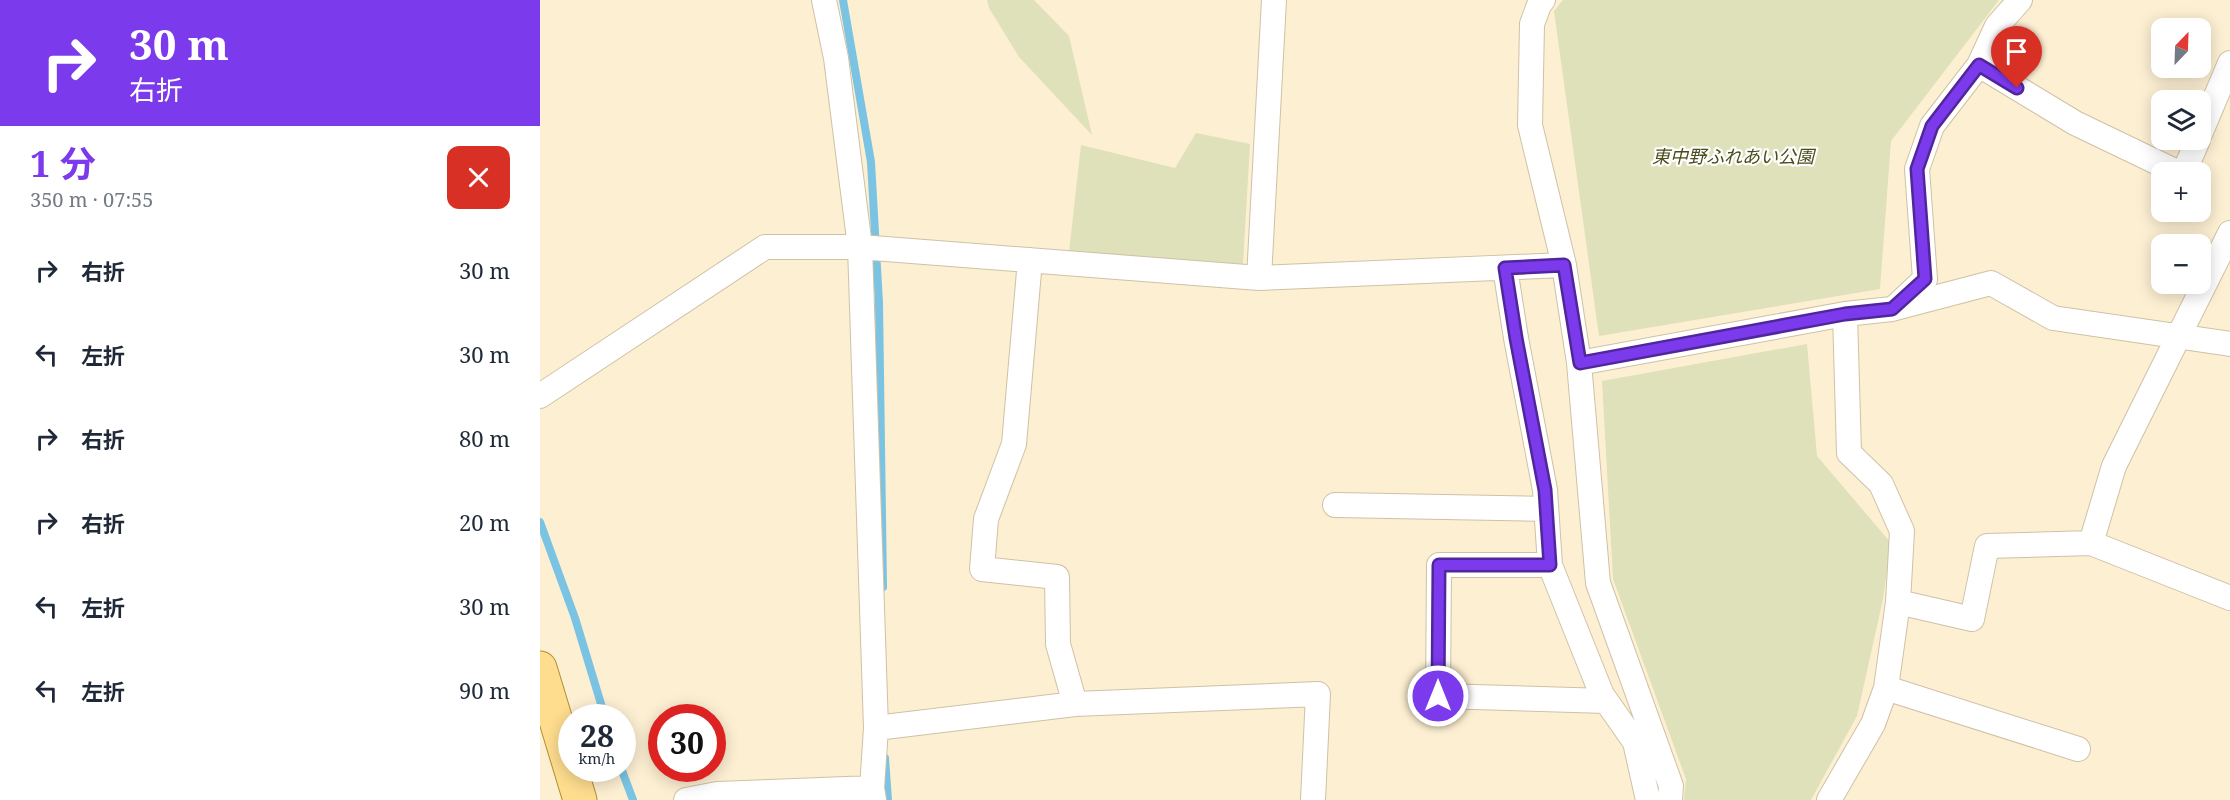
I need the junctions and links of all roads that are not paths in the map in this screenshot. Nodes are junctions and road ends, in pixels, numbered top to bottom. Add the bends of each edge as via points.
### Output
1 (824, 0) edge
2 (1274, 0) edge
3 (1543, 0) edge
4 (2020, 0) edge
5 (2230, 63) edge
6 (1979, 65) junction
7 (2211, 108) edge
8 (2156, 162) edge
9 (2230, 233) edge
10 (860, 247) junction
11 (1030, 260) junction
12 (1564, 265) junction
13 (1505, 268) junction
14 (1259, 278) junction
15 (1892, 309) junction
16 (1845, 314) junction
17 (2179, 337) junction
18 (2230, 344) edge
19 (1580, 363) junction
20 (540, 396) edge
21 (1335, 506) dead end
22 (1546, 510) junction
23 (2091, 543) junction
24 (1550, 565) junction
25 (2230, 598) edge
26 (1898, 602) junction
27 (540, 668) edge
28 (1886, 688) junction
29 (1606, 701) junction
30 (1074, 704) junction
31 (876, 728) junction
32 (2079, 749) dead end
33 (873, 794) edge
34 (580, 800) edge
35 (686, 800) edge
36 (1313, 800) edge
37 (1648, 800) edge
38 (1670, 800) edge
39 (1829, 800) edge

1 - 10 street via 836,58
2 - 14 street
3 - 12 street via 1532,24 1530,124
4 - 6 street via 1997,26
5 - 7 street
6 - 8 street via 2074,123
6 - 15 street via 1932,126 1928,137 1917,169 1925,279
9 - 17 street
10 - 11 street
10 - 20 street via 765,247
10 - 31 street
11 - 14 street
11 - 30 street via 1014,444 986,519 982,569 1057,577 1058,644
12 - 13 street
12 - 19 street
13 - 14 street
13 - 22 street
15 - 16 street
15 - 17 street via 1991,283 2053,318
16 - 19 street
16 - 26 street via 1849,453 1881,484 1902,531
17 - 18 street
17 - 23 street via 2114,466
19 - 38 street via 1598,583 1671,786
21 - 22 street
22 - 24 street
23 - 25 street
23 - 26 street via 1987,546 1972,620
24 - 29 street
24 - 29 street via 1439,565 1438,696
26 - 28 street
27 - 34 main road
28 - 32 street
28 - 39 street via 1873,724
29 - 37 street via 1635,742
30 - 31 street
30 - 36 street via 1318,694
31 - 33 street
33 - 35 street via 717,794

